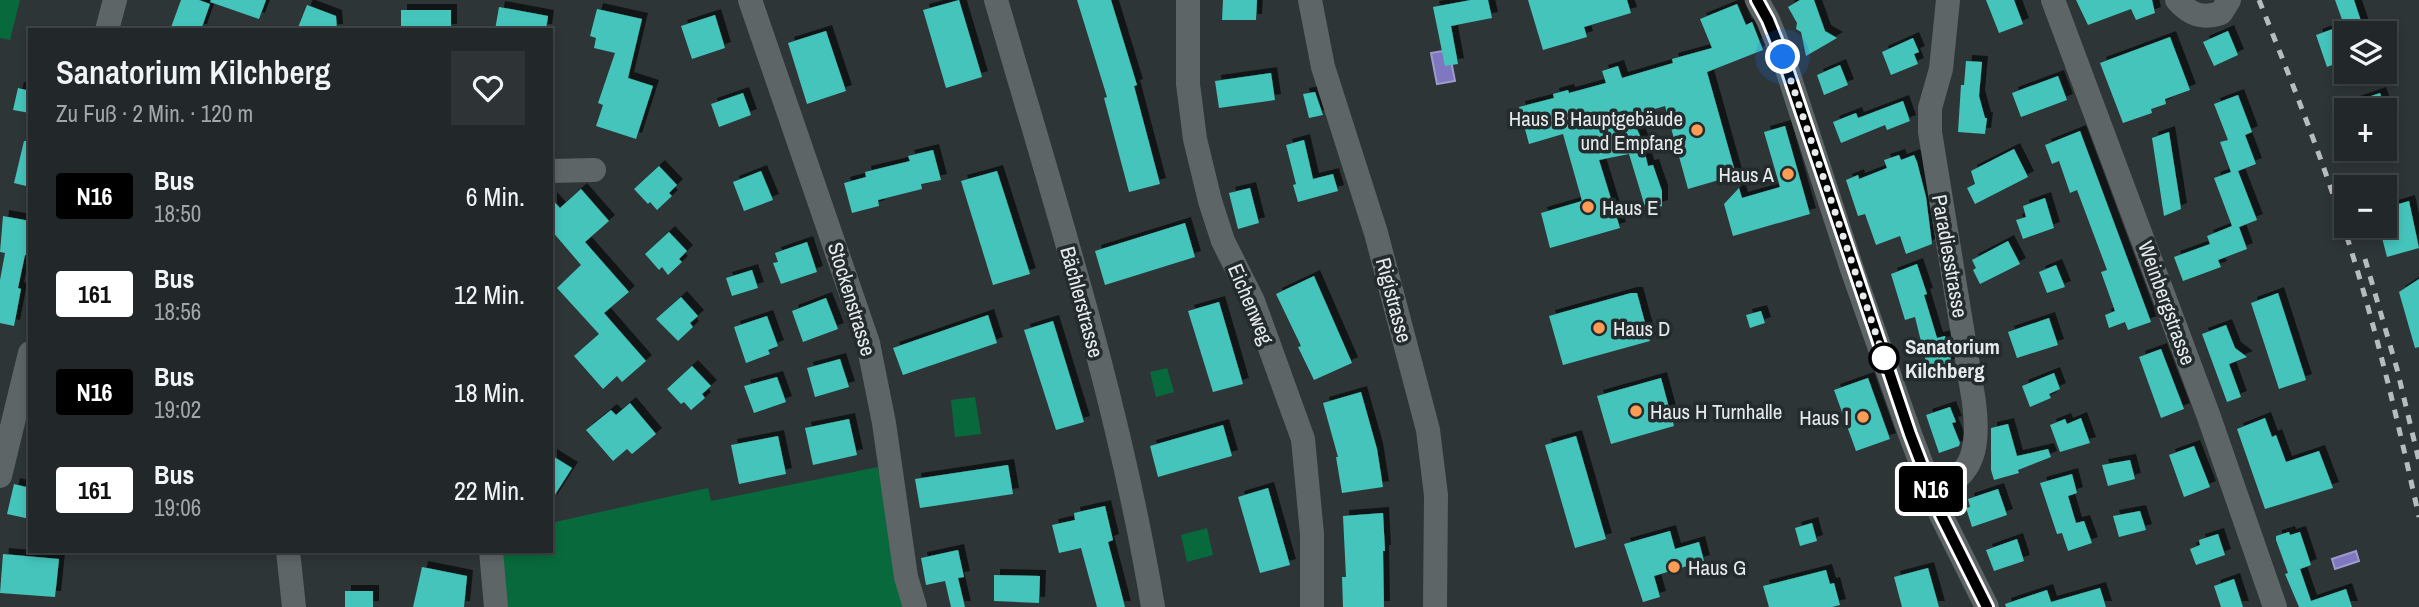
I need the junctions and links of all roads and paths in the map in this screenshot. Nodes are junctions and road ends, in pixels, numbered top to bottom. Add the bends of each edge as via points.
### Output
1 (115, 0) edge
2 (750, 0) edge
3 (996, 0) edge
4 (1188, 0) edge
5 (1310, 0) edge
6 (1757, 0) edge
7 (1948, 0) edge
8 (2053, 0) edge
9 (2177, 0) edge
10 (2228, 2) edge
11 (108, 28) edge
12 (594, 170) dead end
13 (553, 172) edge
14 (28, 361) edge
15 (0, 476) edge
16 (1932, 491) junction
17 (288, 553) edge
18 (491, 553) edge
19 (294, 607) edge
20 (496, 607) edge
21 (915, 607) edge
22 (1153, 607) edge
23 (1312, 607) edge
24 (1435, 607) edge
25 (1987, 607) edge
26 (2275, 607) edge

1 - 11 street
2 - 21 street, Stockenstrasse via 868,343 906,578
3 - 22 street, Bächlerstrasse via 1128,474
4 - 23 street, Eichenweg via 1188,84 1210,201 1223,241 1253,301 1303,439 1313,545
5 - 24 street, Rigistrasse via 1323,68 1376,233 1428,430 1436,495
6 - 16 street via 1783,57
7 - 16 street, Paradiesstrasse via 1941,69 1929,119 1977,444 1958,478
8 - 26 street, Weinbergstrasse via 2212,424
9 - 10 street via 2199,17 2221,13
12 - 13 street
14 - 15 street
16 - 25 street
17 - 19 street
18 - 20 street

